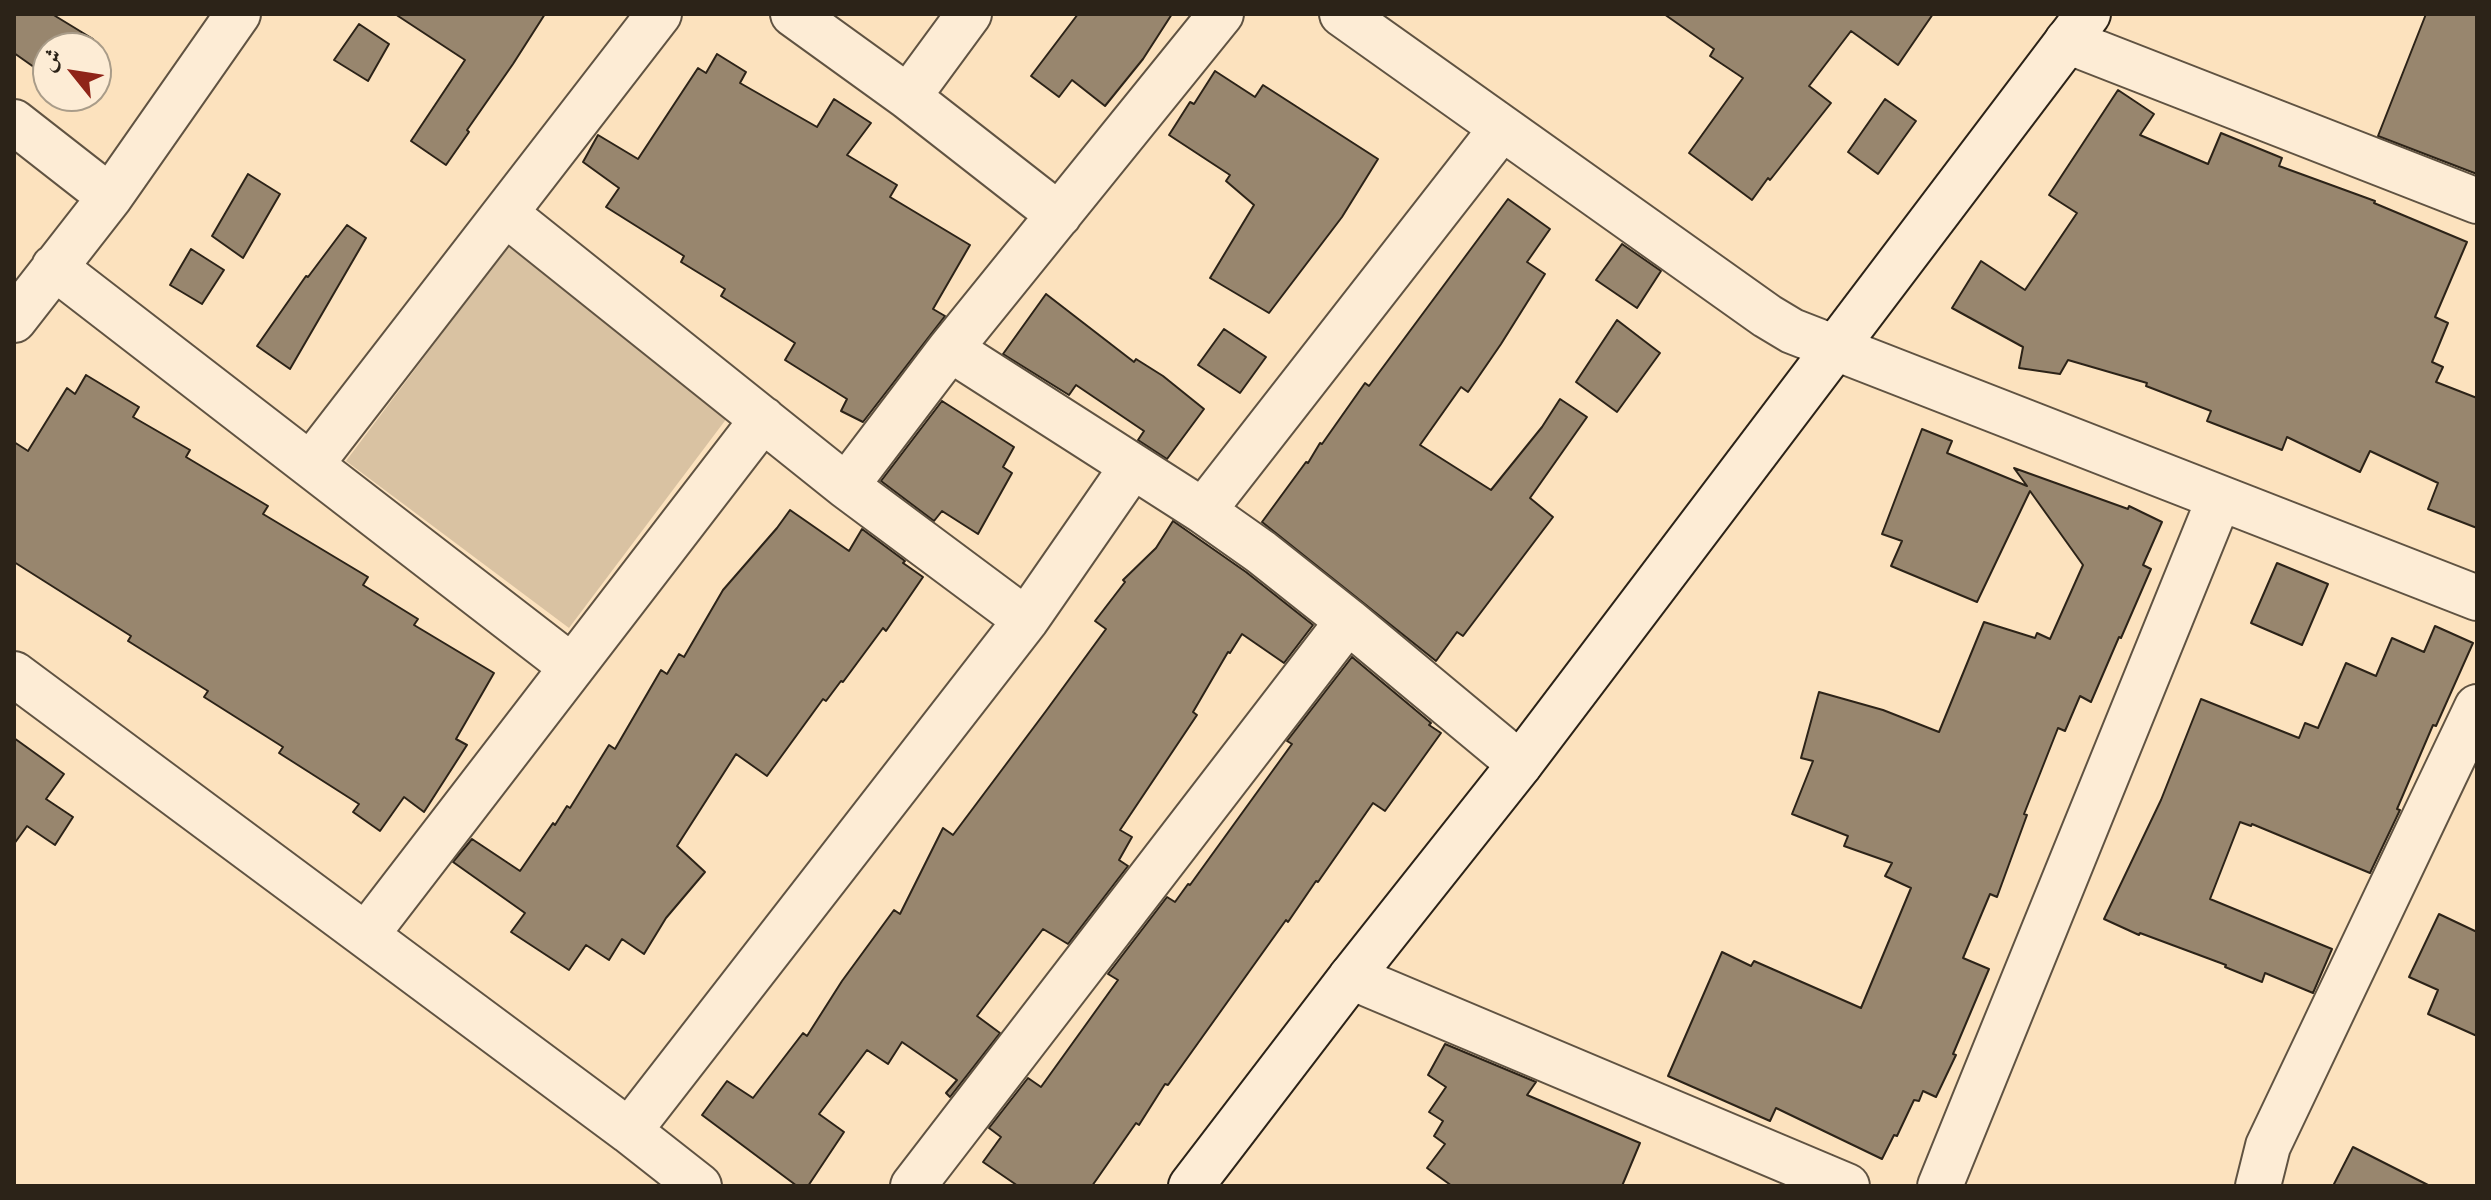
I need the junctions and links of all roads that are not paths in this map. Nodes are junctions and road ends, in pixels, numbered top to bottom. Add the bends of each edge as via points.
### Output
1 (238, 14) edge
2 (659, 14) edge
3 (793, 14) edge
4 (969, 14) edge
5 (1221, 14) edge
6 (1342, 14) edge
7 (2078, 28) edge
8 (908, 97) junction
9 (14, 122) edge
10 (1502, 128) junction
11 (110, 197) junction
12 (2477, 201) edge
13 (506, 214) junction
14 (1059, 215) junction
15 (54, 267) junction
16 (14, 320) edge
17 (950, 349) junction
18 (1834, 349) junction
19 (763, 419) junction
20 (311, 464) junction
21 (1132, 467) junction
22 (846, 486) junction
23 (2219, 499) junction
24 (1203, 511) junction
25 (2477, 598) edge
26 (1026, 620) junction
27 (1348, 621) junction
28 (572, 667) junction
29 (14, 674) edge
30 (2477, 707) edge
31 (1520, 764) junction
32 (366, 935) junction
33 (1351, 977) junction
34 (629, 1131) junction
35 (699, 1186) edge
36 (913, 1186) edge
37 (1191, 1186) edge
38 (1847, 1186) edge
39 (1940, 1186) edge
40 (2258, 1186) edge

1 - 11 street
2 - 13 street
3 - 8 street
4 - 8 street
5 - 14 street
6 - 10 street
7 - 12 street
7 - 18 street
8 - 14 street
9 - 11 street
10 - 18 street via 1767,316
10 - 24 street
11 - 15 street
13 - 19 street
13 - 20 street
14 - 17 street
15 - 16 street
15 - 20 street
17 - 21 street
17 - 22 street
18 - 23 street
18 - 31 street
19 - 22 street
19 - 28 street
20 - 28 street
21 - 24 street
21 - 26 street
22 - 26 street
23 - 25 street
23 - 39 street
24 - 27 street
26 - 34 street
27 - 31 street
27 - 36 street
28 - 32 street
29 - 32 street
30 - 40 street via 2268,1146
31 - 33 street
32 - 34 street
33 - 37 street
33 - 38 street
34 - 35 street

